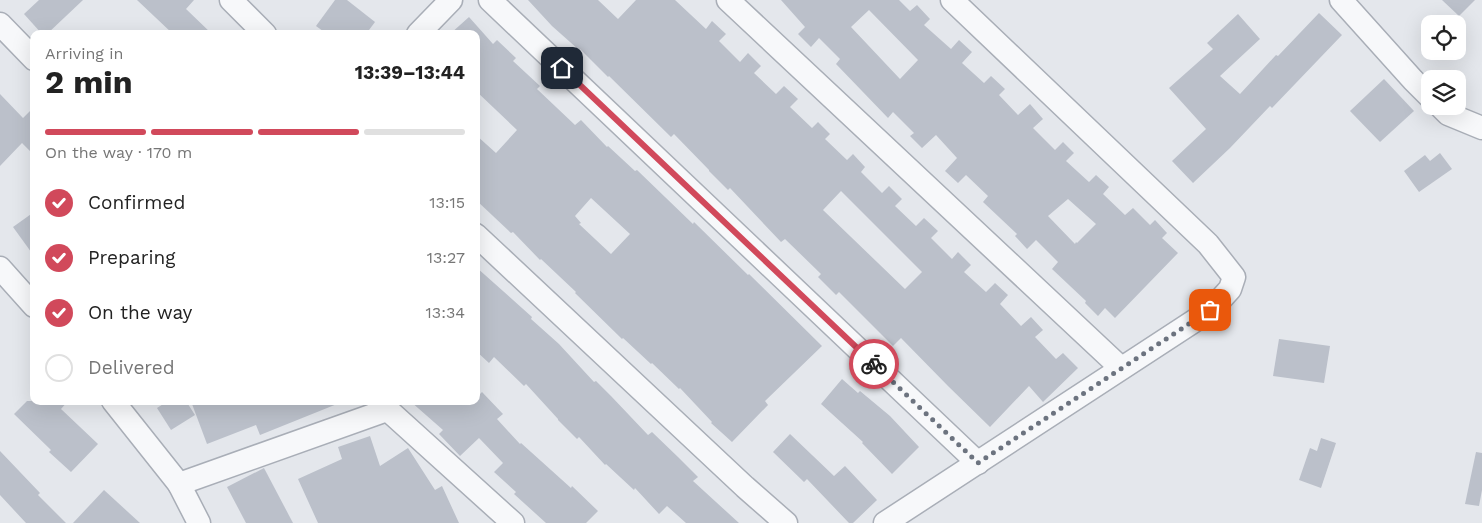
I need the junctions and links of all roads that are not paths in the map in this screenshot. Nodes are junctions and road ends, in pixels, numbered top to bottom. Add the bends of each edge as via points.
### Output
1 (231, 0) edge
2 (451, 0) edge
3 (490, 0) edge
4 (728, 0) edge
5 (952, 0) edge
6 (1341, 0) edge
7 (0, 24) edge
8 (261, 30) edge
9 (422, 30) edge
10 (30, 55) edge
11 (1421, 88) edge
12 (1450, 115) edge
13 (1482, 128) edge
14 (480, 239) edge
15 (0, 268) edge
16 (30, 302) edge
17 (1121, 368) junction
18 (116, 405) edge
19 (382, 406) edge
20 (978, 463) junction
21 (179, 484) junction
22 (199, 523) edge
23 (513, 523) edge
24 (786, 523) edge
25 (885, 523) edge

1 - 8 street
2 - 9 street
3 - 20 street
4 - 17 street
5 - 17 street via 1208,244 1234,276 1230,289 1210,310
6 - 11 street
7 - 10 street
12 - 13 street
14 - 24 street
15 - 16 street
17 - 20 street
18 - 21 street
19 - 21 street
19 - 23 street
20 - 25 street
21 - 22 street

